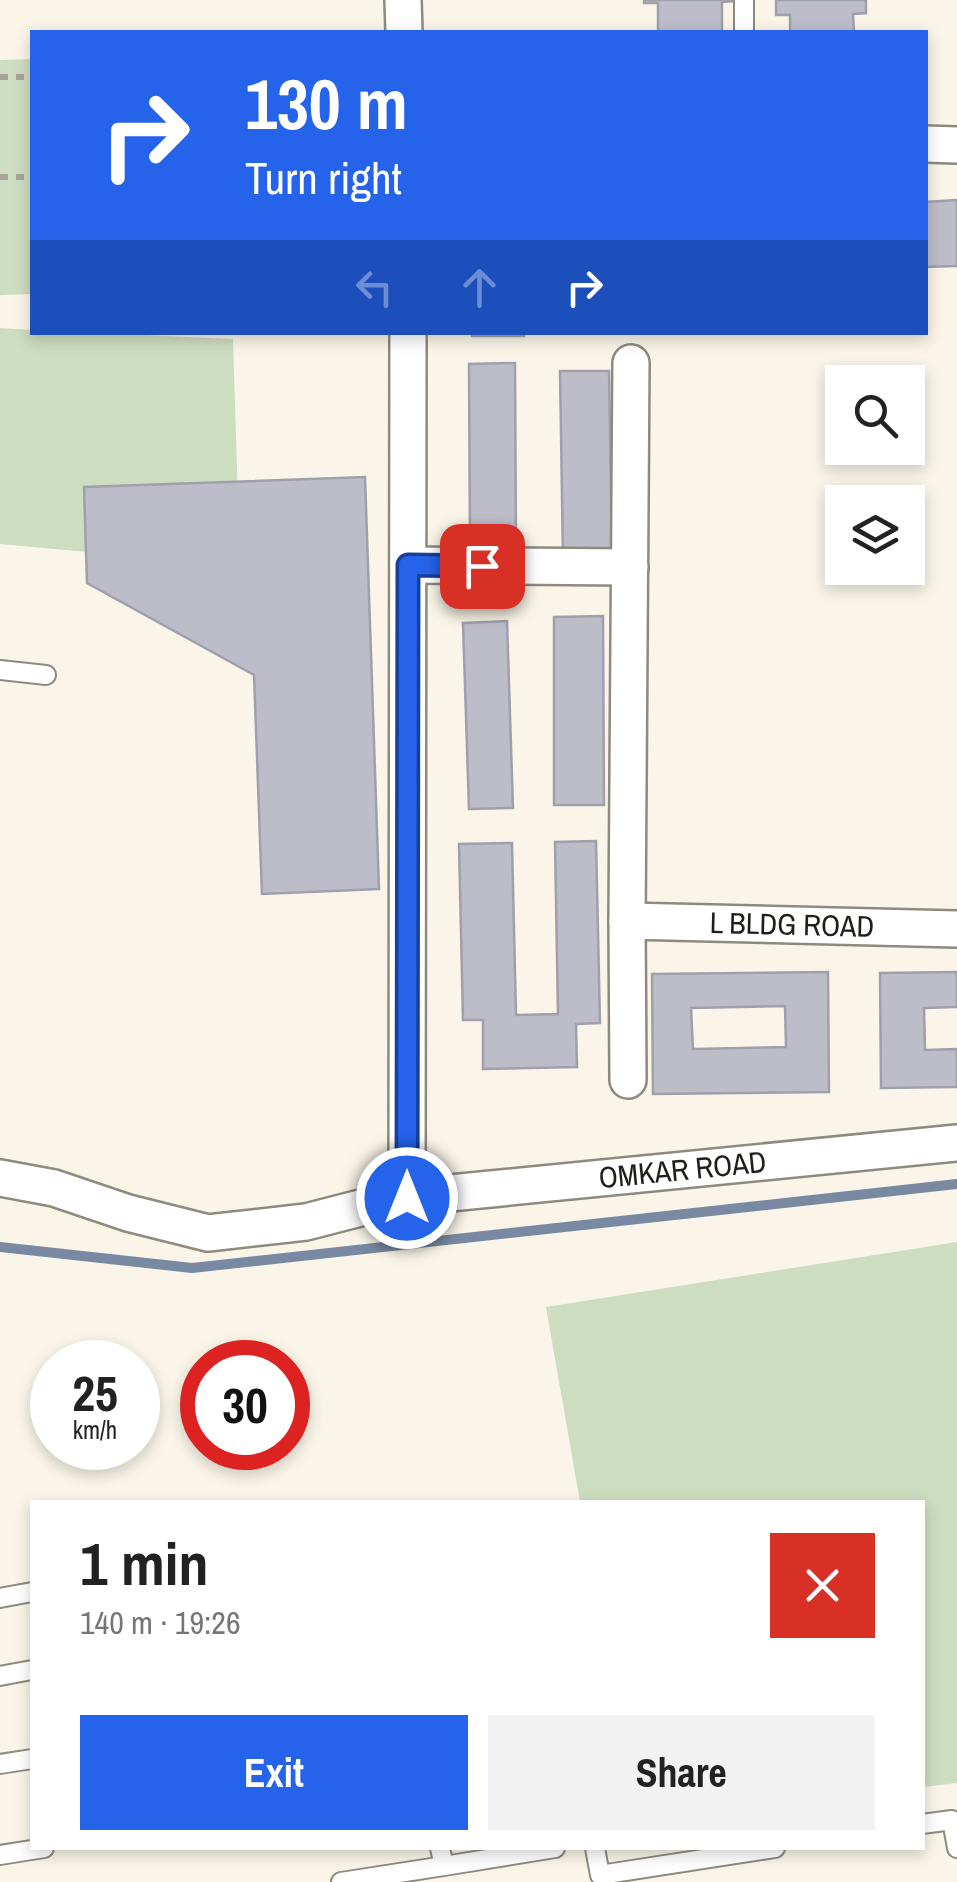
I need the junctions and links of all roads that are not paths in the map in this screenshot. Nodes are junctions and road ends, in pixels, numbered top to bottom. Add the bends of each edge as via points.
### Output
1 (403, 0) edge
2 (744, 0) edge
3 (404, 30) edge
4 (744, 30) edge
5 (928, 144) edge
6 (957, 145) edge
7 (408, 335) edge
8 (631, 363) dead end
9 (408, 565) junction
10 (630, 567) junction
11 (0, 670) edge
12 (46, 675) dead end
13 (627, 921) junction
14 (957, 929) edge
15 (628, 1080) dead end
16 (957, 1143) edge
17 (0, 1178) edge
18 (407, 1198) junction
19 (30, 1592) edge
20 (0, 1598) edge
21 (30, 1670) edge
22 (0, 1676) edge
23 (30, 1759) edge
24 (0, 1764) edge
25 (925, 1824) edge
26 (957, 1848) edge
27 (31, 1850) edge
28 (527, 1850) edge
29 (595, 1850) edge
30 (762, 1850) edge
31 (0, 1855) edge
32 (442, 1856) edge
33 (341, 1882) edge

1 - 3 street
2 - 4 lane
5 - 6 street
7 - 9 street
8 - 10 street
9 - 10 street
9 - 18 street
10 - 13 street
11 - 12 lane
13 - 14 street, L BLDG ROAD
13 - 15 street
16 - 18 street, OMKAR ROAD
17 - 18 street, OMKAR ROAD via 208,1234 306,1222
19 - 20 lane
21 - 22 lane
23 - 24 lane
25 - 26 lane via 952,1820
27 - 31 lane
28 - 32 lane
29 - 30 lane via 600,1875
32 - 33 lane

